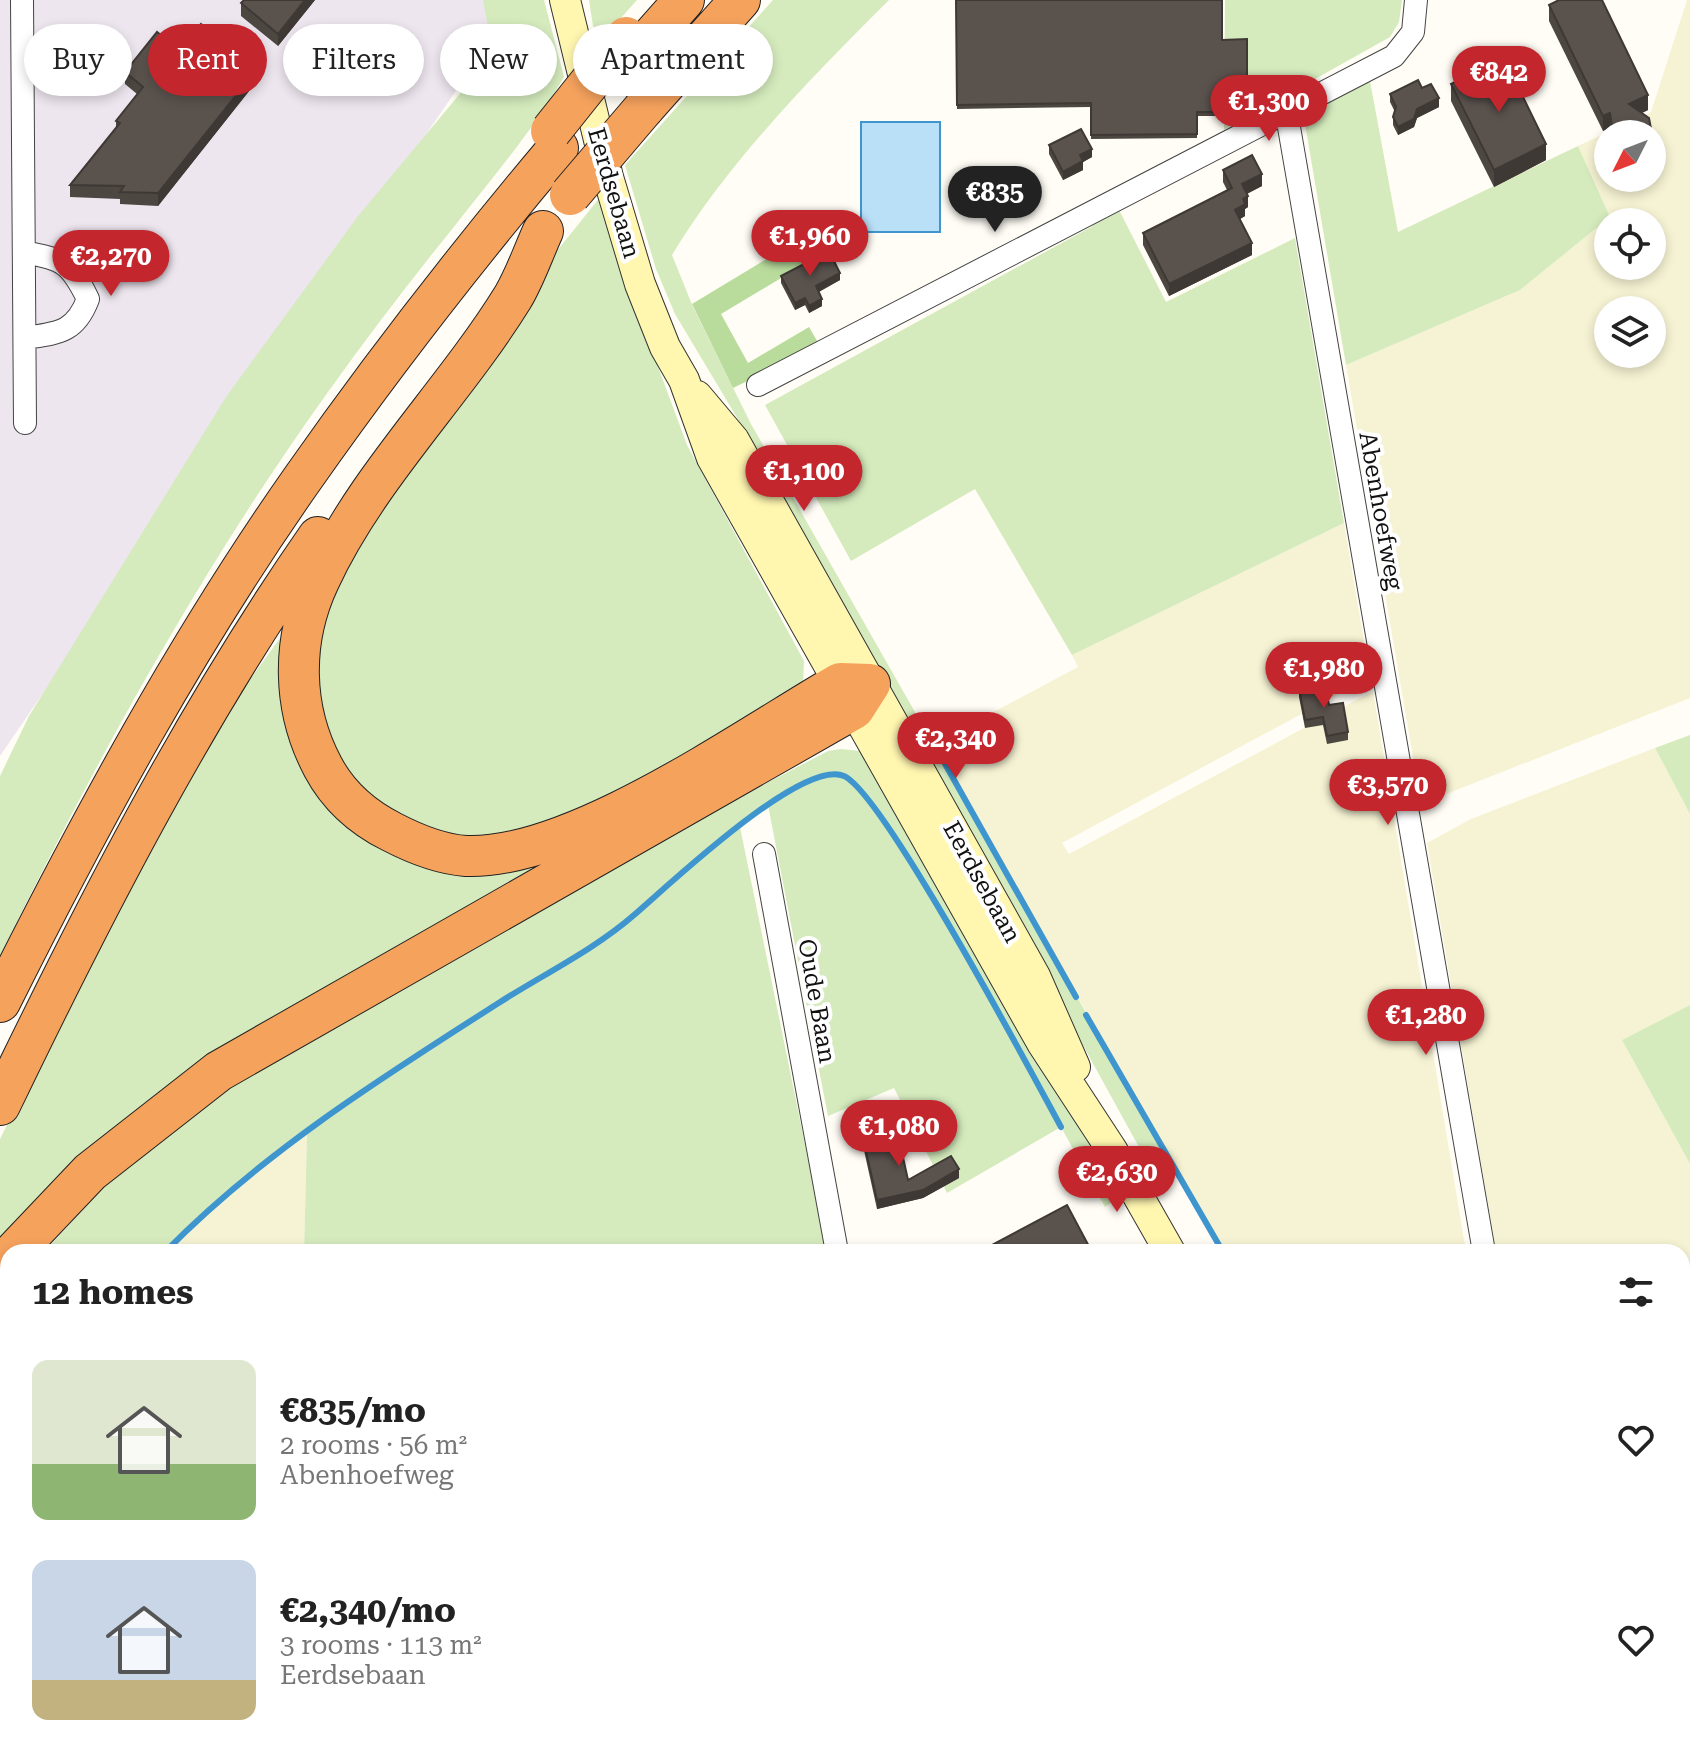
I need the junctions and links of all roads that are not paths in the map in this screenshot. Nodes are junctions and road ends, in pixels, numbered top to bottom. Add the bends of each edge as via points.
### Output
1 (22, 0) edge
2 (565, 0) edge
3 (658, 0) edge
4 (684, 0) edge
5 (740, 0) edge
6 (1416, 0) edge
7 (644, 24) edge
8 (656, 24) edge
9 (589, 96) edge
10 (1286, 110) junction
11 (543, 231) junction
12 (24, 252) junction
13 (25, 338) junction
14 (758, 385) dead end
15 (25, 423) dead end
16 (855, 692) junction
17 (764, 854) dead end
18 (0, 1002) edge
19 (0, 1105) edge
20 (22, 1244) edge
21 (836, 1244) edge
22 (1165, 1244) edge
23 (1483, 1244) edge

1 - 12 street
2 - 16 main road, Eerdsebaan via 608,177 665,347 684,380 712,458
3 - 7 highway
4 - 8 highway
5 - 11 highway, bridge
6 - 10 street via 1415,26 1399,52
9 - 18 highway via 301,480 108,794
10 - 14 street
10 - 23 street, Abenhoefweg
11 - 16 highway via 514,296 400,450 318,582 298,656 299,688 303,716 329,778 349,804 406,840 466,856 498,854 573,834
11 - 19 highway via 448,351 305,556 239,662 137,834
12 - 13 street
12 - 13 street via 73,269 88,299 81,319 60,333
13 - 15 street
16 - 20 highway via 219,1071 90,1172
16 - 22 main road, Eerdsebaan via 1035,976 1112,1150
17 - 21 street, Oude Baan

